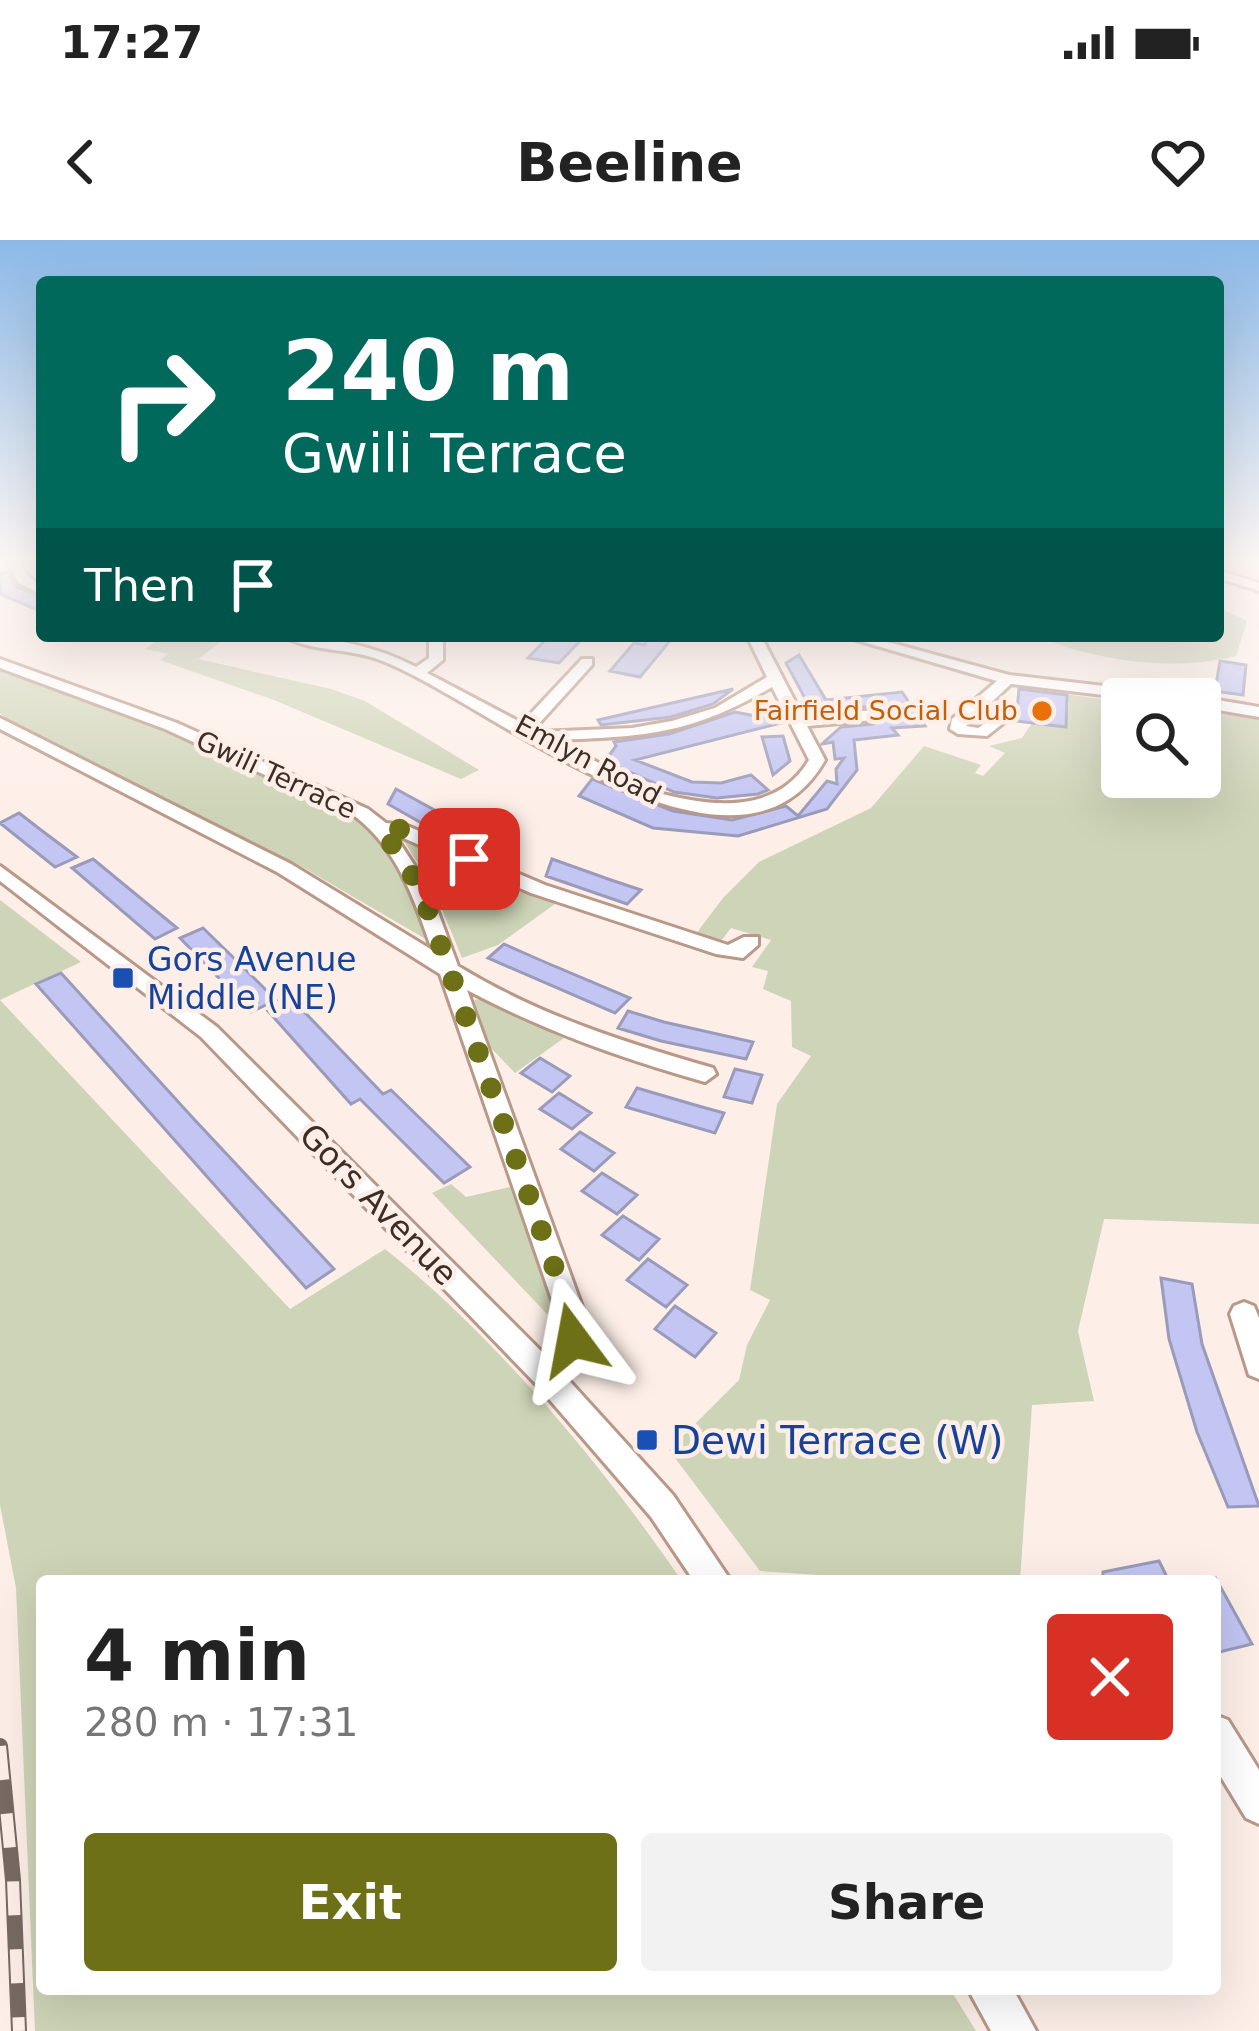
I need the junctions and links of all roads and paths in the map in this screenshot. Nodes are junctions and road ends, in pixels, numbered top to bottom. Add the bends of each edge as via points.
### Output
1 (338, 645) edge
2 (436, 645) edge
3 (758, 645) edge
4 (879, 645) edge
5 (932, 645) edge
6 (928, 659) junction
7 (587, 662) dead end
8 (0, 663) edge
9 (418, 672) junction
10 (1008, 679) junction
11 (773, 680) junction
12 (1101, 690) edge
13 (1221, 706) edge
14 (1259, 712) edge
15 (1006, 714) dead end
16 (873, 715) dead end
17 (798, 722) junction
18 (0, 723) edge
19 (534, 732) junction
20 (381, 828) junction
21 (0, 872) edge
22 (751, 941) dead end
23 (451, 971) junction
24 (706, 1074) dead end
25 (1244, 1314) dead end
26 (1259, 1366) edge
27 (547, 1376) junction
28 (710, 1575) edge
29 (1221, 1743) edge
30 (1259, 1805) edge
31 (993, 1995) edge
32 (1015, 2031) edge

1 - 9 street, Emlyn Road
2 - 9 street via 436,660
3 - 11 street, Emlyn Road
4 - 6 street
5 - 6 street
6 - 10 street
7 - 19 street
8 - 20 street, Gwili Terrace via 171,726
9 - 19 street, Emlyn Road
10 - 12 street
10 - 15 street via 958,729 981,733
11 - 17 street, Emlyn Road
11 - 19 street via 675,724 632,733
13 - 14 street
16 - 17 street
17 - 19 street, Emlyn Road via 817,760 812,772 781,795 728,809 646,795
18 - 23 street via 284,868
20 - 22 street, Gwili Terrace via 723,950
20 - 23 street via 420,887
21 - 27 street, Gors Avenue via 209,1032
23 - 24 street via 538,1019
23 - 27 street via 575,1326
25 - 26 street
27 - 28 street, Gors Avenue via 662,1506
29 - 30 street
31 - 32 street

